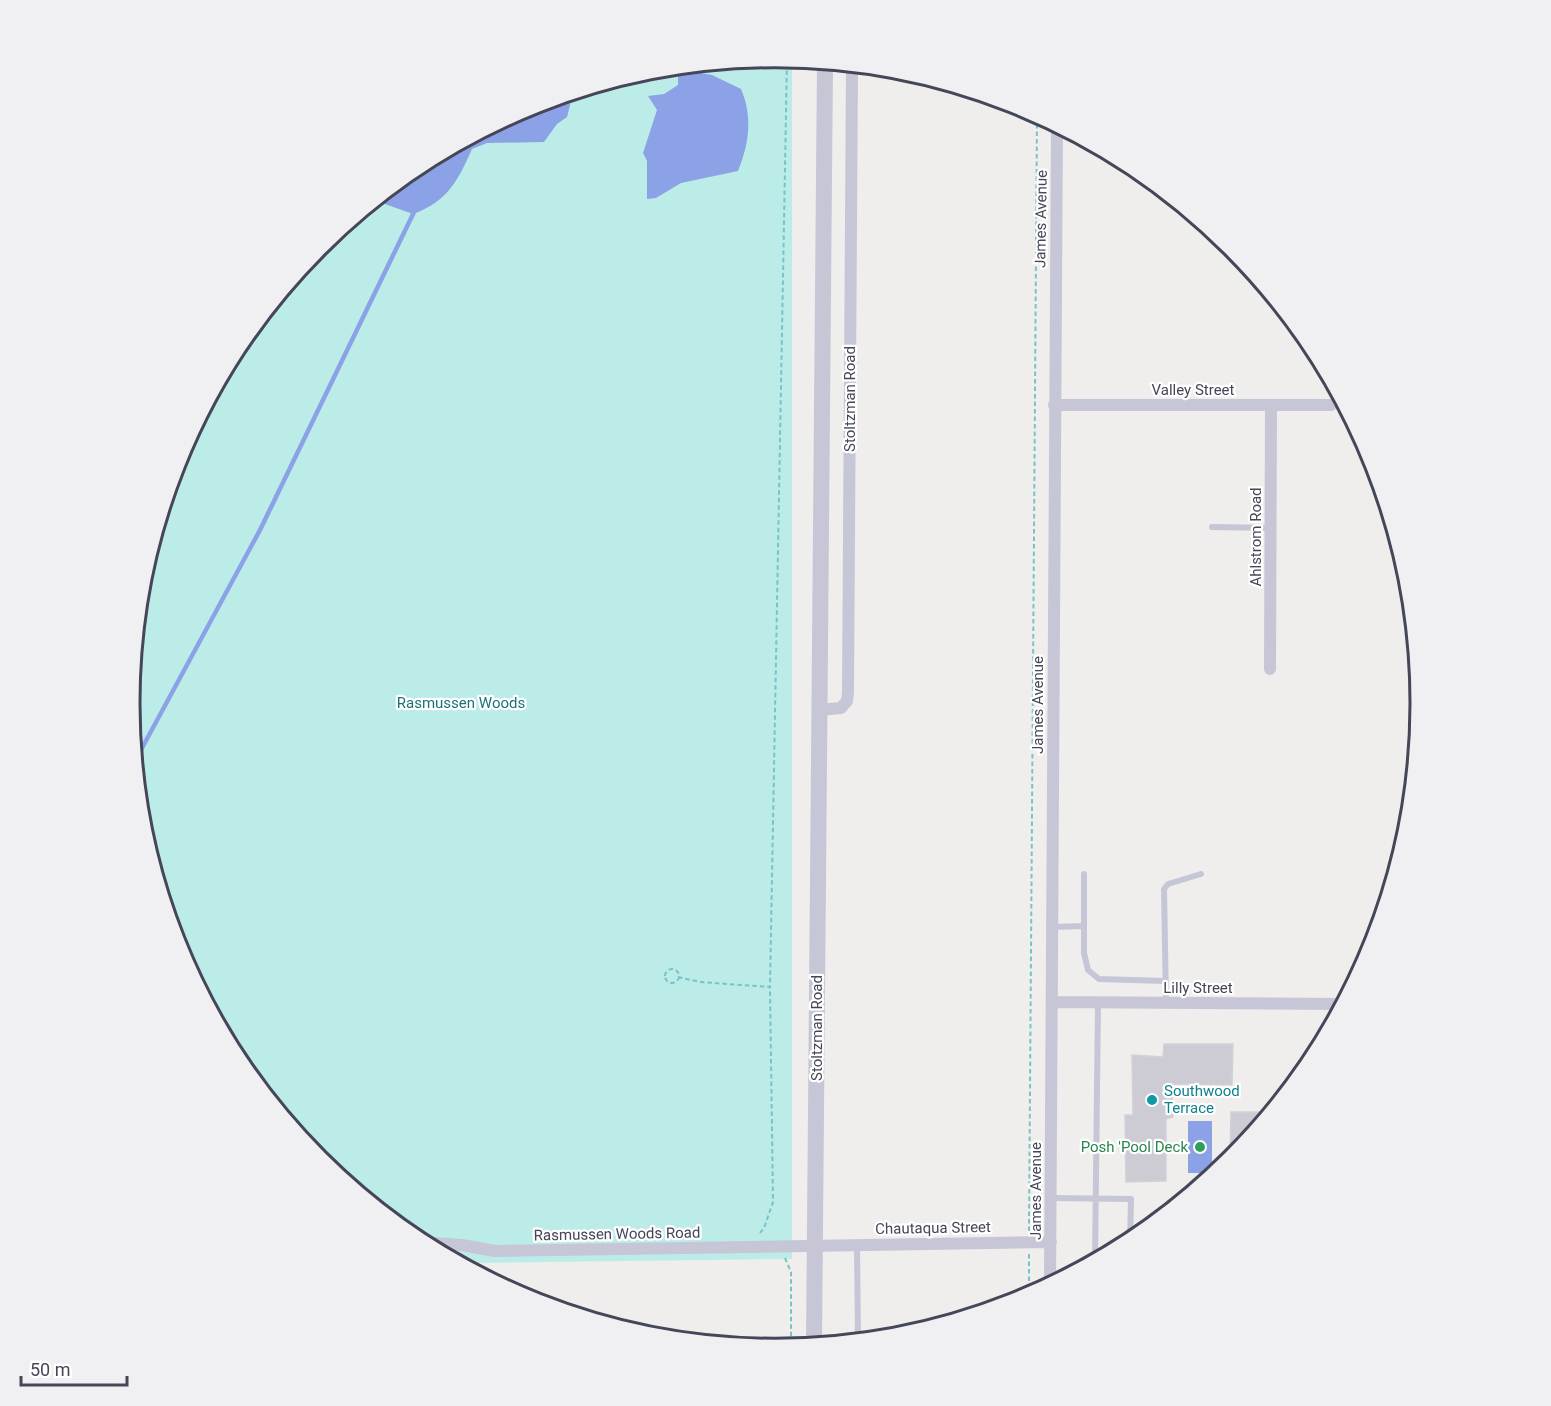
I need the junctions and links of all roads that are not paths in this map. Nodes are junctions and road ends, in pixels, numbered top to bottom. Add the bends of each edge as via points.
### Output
1 (825, 70) edge
2 (852, 72) edge
3 (1057, 133) edge
4 (1054, 405) junction
5 (1271, 405) junction
6 (1331, 405) dead end
7 (1212, 526) dead end
8 (1271, 528) junction
9 (1270, 669) dead end
10 (819, 710) junction
11 (1084, 874) dead end
12 (1201, 874) dead end
13 (1084, 926) junction
14 (1052, 927) junction
15 (1165, 981) junction
16 (1052, 1002) junction
17 (1098, 1003) junction
18 (1166, 1003) junction
19 (1335, 1004) edge
20 (1051, 1198) junction
21 (1095, 1198) junction
22 (1130, 1230) edge
23 (1051, 1242) junction
24 (443, 1244) edge
25 (857, 1244) junction
26 (816, 1245) junction
27 (1095, 1252) edge
28 (1050, 1276) edge
29 (858, 1333) edge
30 (814, 1337) edge

1 - 10 street, Stoltzman Road
2 - 10 street, Stoltzman Road via 848,693 841,708
3 - 4 street, James Avenue
4 - 5 street, Valley Street
4 - 14 street, James Avenue
5 - 6 street, Valley Street
5 - 8 street, Ahlstrom Road
7 - 8 lane
8 - 9 street, Ahlstrom Road
10 - 26 street, Stoltzman Road
11 - 13 lane
12 - 15 lane via 1168,884 1164,889
13 - 14 lane
13 - 15 lane via 1086,962 1093,976
14 - 16 street, James Avenue
15 - 18 lane
16 - 17 street, Lilly Street
16 - 20 street, James Avenue
17 - 18 street, Lilly Street
17 - 21 lane
18 - 19 street, Lilly Street
20 - 21 lane
20 - 23 street, James Avenue
21 - 22 lane via 1131,1199
21 - 27 lane
23 - 25 street, Chautaqua Street
23 - 28 street, James Avenue
24 - 26 street, Rasmussen Woods Road via 495,1251
25 - 26 street, Chautaqua Street
25 - 29 lane
26 - 30 street, Stoltzman Road

